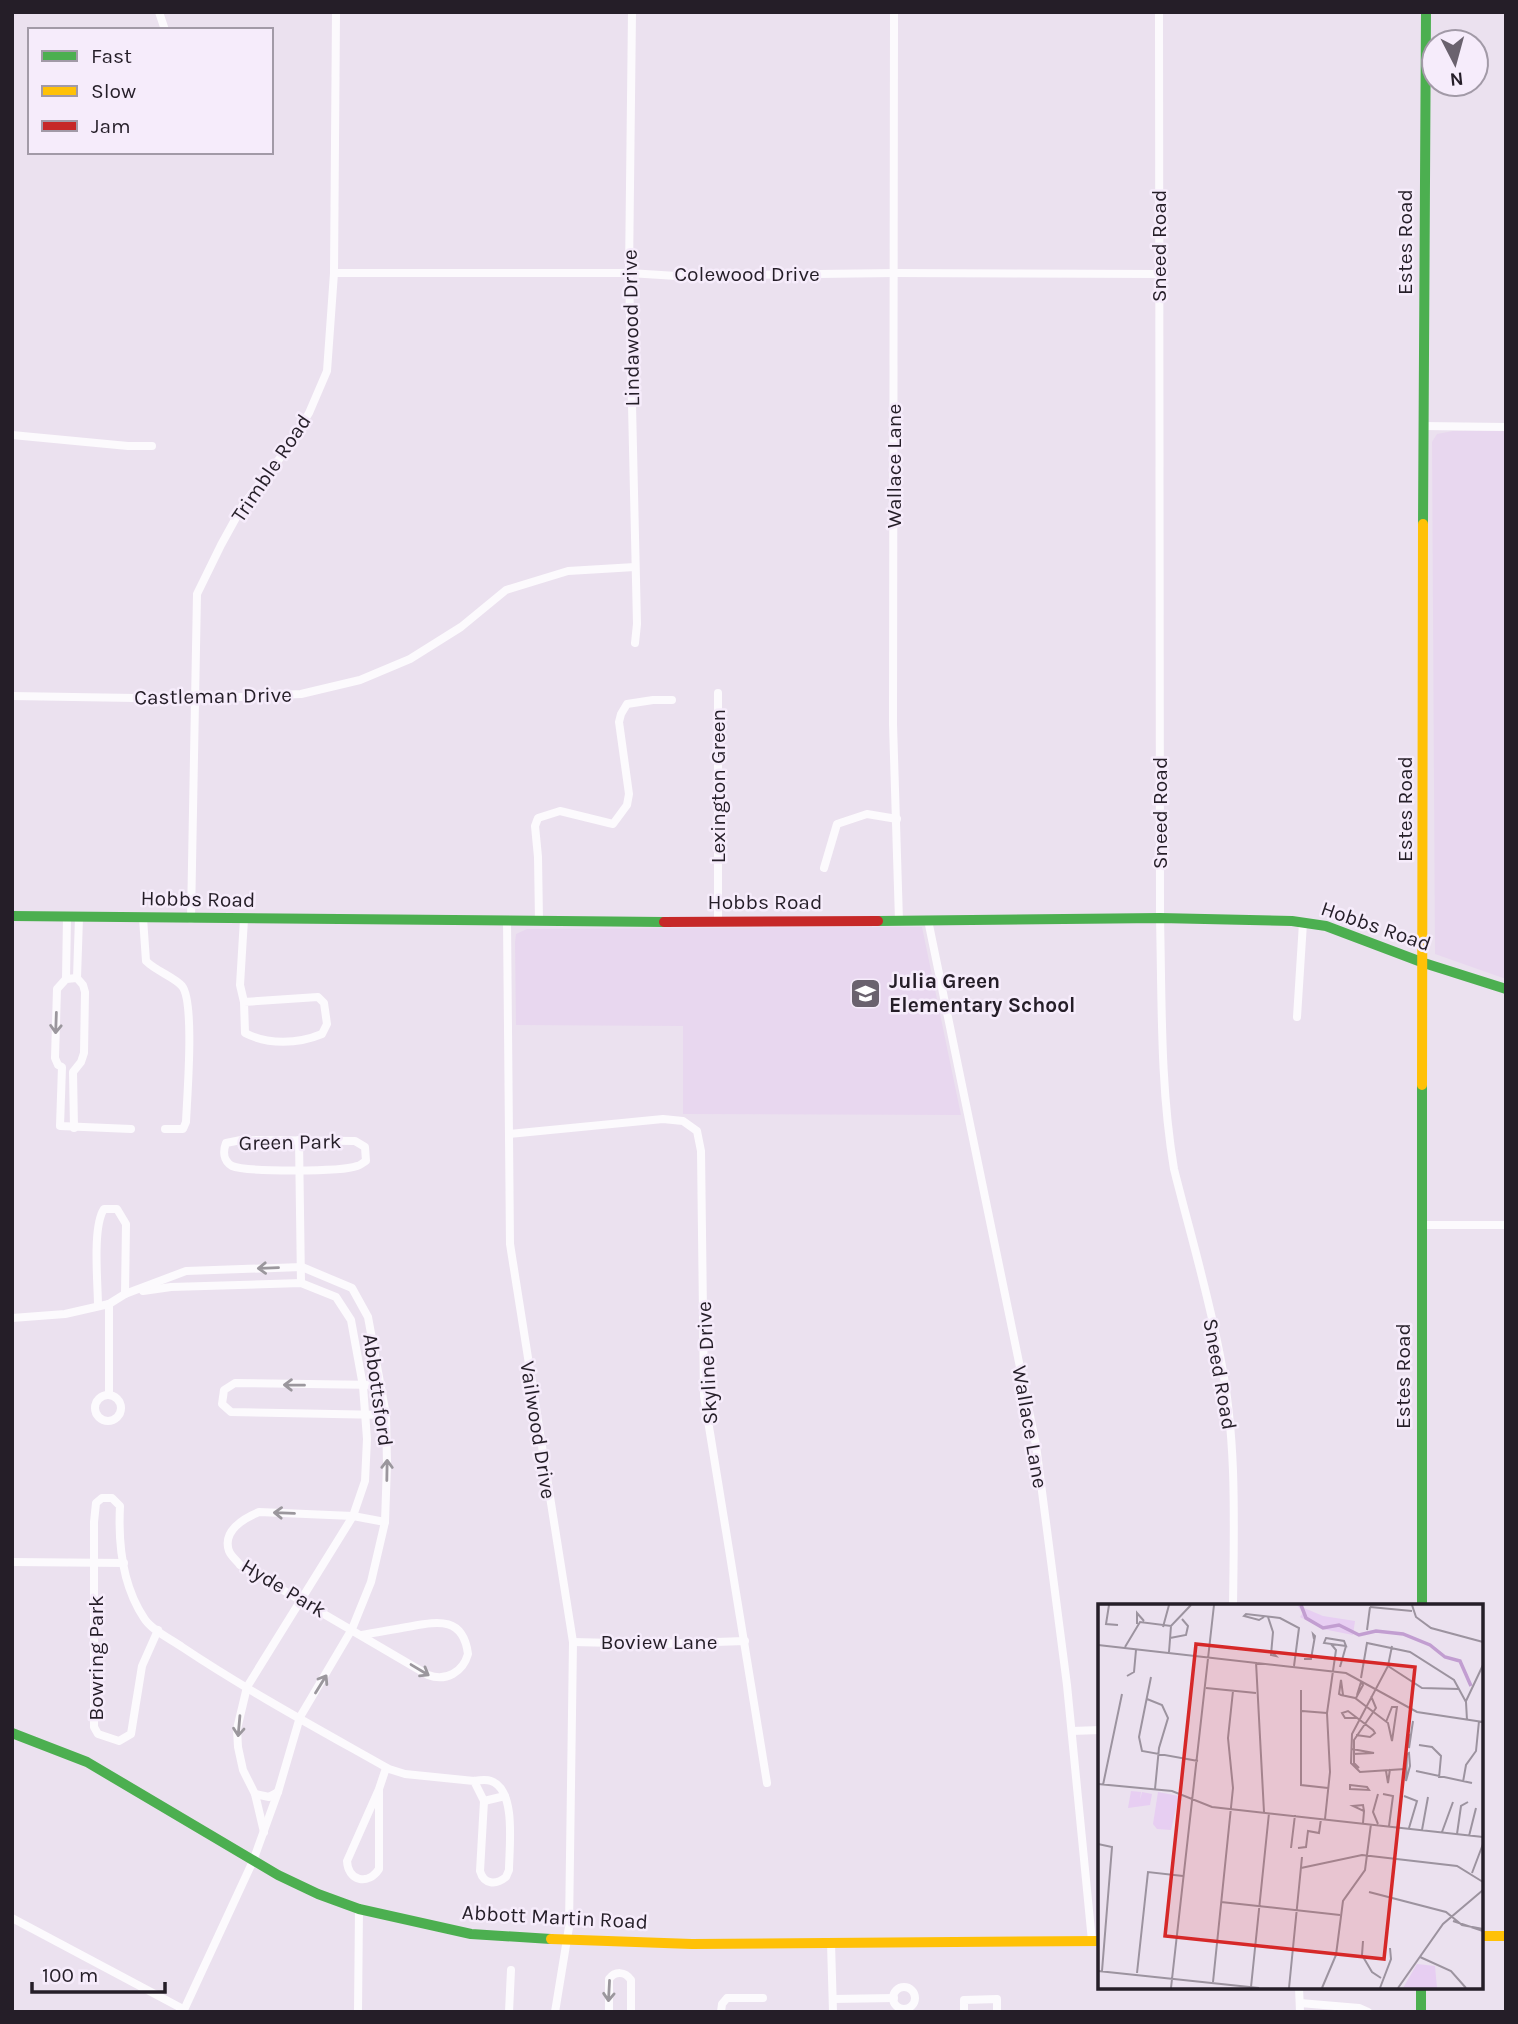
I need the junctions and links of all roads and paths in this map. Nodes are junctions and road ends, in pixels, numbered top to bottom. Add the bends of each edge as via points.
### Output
1 (336, 12) edge
2 (632, 12) edge
3 (894, 12) edge
4 (1159, 12) edge
5 (1426, 12) edge
6 (334, 273) junction
7 (629, 273) junction
8 (894, 273) junction
9 (1160, 274) junction
10 (1423, 426) junction
11 (1506, 427) edge
12 (12, 435) edge
13 (152, 446) dead end
14 (635, 567) junction
15 (635, 643) dead end
16 (718, 693) dead end
17 (12, 696) edge
18 (196, 699) junction
19 (672, 700) dead end
20 (897, 819) junction
21 (824, 868) dead end
22 (12, 916) edge
23 (73, 917) junction
24 (143, 918) junction
25 (1160, 918) junction
26 (191, 919) junction
27 (244, 919) junction
28 (507, 920) junction
29 (900, 920) junction
30 (928, 920) junction
31 (539, 921) junction
32 (718, 922) junction
33 (1303, 923) junction
34 (1424, 963) junction
35 (77, 978) junction
36 (66, 979) junction
37 (1506, 989) edge
38 (244, 1002) junction
39 (1297, 1017) dead end
40 (62, 1067) junction
41 (77, 1067) junction
42 (74, 1128) junction
43 (131, 1129) dead end
44 (165, 1129) dead end
45 (509, 1133) junction
46 (299, 1140) junction
47 (300, 1170) junction
48 (1423, 1225) junction
49 (1506, 1225) edge
50 (302, 1267) junction
51 (301, 1283) junction
52 (125, 1294) junction
53 (108, 1304) junction
54 (98, 1306) junction
55 (12, 1318) edge
56 (380, 1385) junction
57 (363, 1386) junction
58 (110, 1395) dead end
59 (365, 1414) junction
60 (386, 1415) junction
61 (352, 1516) junction
62 (385, 1522) junction
63 (12, 1562) edge
64 (95, 1563) junction
65 (124, 1563) junction
66 (300, 1600) junction
67 (1233, 1604) edge
68 (1422, 1604) edge
69 (352, 1629) junction
70 (158, 1630) junction
71 (362, 1635) junction
72 (745, 1641) junction
73 (573, 1642) junction
74 (247, 1687) junction
75 (300, 1717) junction
76 (1098, 1730) edge
77 (1072, 1731) junction
78 (12, 1733) edge
79 (386, 1768) junction
80 (474, 1781) junction
81 (767, 1783) dead end
82 (379, 1789) junction
83 (278, 1792) junction
84 (255, 1794) junction
85 (505, 1796) junction
86 (484, 1801) junction
87 (264, 1832) junction
88 (253, 1861) junction
89 (359, 1909) junction
90 (12, 1918) edge
91 (1483, 1936) edge
92 (1506, 1936) edge
93 (566, 1938) junction
94 (1096, 1941) edge
95 (831, 1943) junction
96 (511, 1970) dead end
97 (1299, 1989) edge
98 (1421, 1989) edge
99 (763, 1998) dead end
100 (894, 1998) dead end
101 (832, 1999) junction
102 (1300, 2008) edge
103 (183, 2010) edge
104 (358, 2012) edge
105 (509, 2012) edge
106 (555, 2012) edge
107 (609, 2012) edge
108 (631, 2012) edge
109 (721, 2012) edge
110 (833, 2012) edge
111 (964, 2012) edge
112 (997, 2012) edge
113 (1368, 2012) edge
114 (1421, 2012) edge

1 - 6 street, Trimble Road
2 - 7 street, Lindawood Drive
3 - 8 street, Wallace Lane
4 - 9 street, Sneed Road
5 - 10 main road, Estes Road
6 - 7 street, Colewood Drive
6 - 18 street, Trimble Road via 327,370 309,414 243,505 197,594
7 - 8 street, Colewood Drive
7 - 14 street, Lindawood Drive
8 - 9 street, Colewood Drive
8 - 20 street, Wallace Lane
9 - 25 street, Sneed Road
10 - 11 street
10 - 34 main road, Estes Road
12 - 13 street
14 - 15 street, Lindawood Drive
14 - 18 street, Castleman Drive via 568,571 506,590 410,659 360,680 301,694
16 - 32 street, Lexington Green
17 - 18 street, Castleman Drive
18 - 26 street, Trimble Road
19 - 31 street via 627,704 621,714 629,794 613,824 560,811 538,818
20 - 21 street via 867,814 837,824
20 - 29 street, Wallace Lane
22 - 23 main road, Hobbs Road
23 - 24 main road, Hobbs Road
23 - 35 street
23 - 36 street
24 - 26 main road, Hobbs Road
24 - 44 street via 146,961 182,986 187,1001 187,1122 183,1129
25 - 30 main road, Hobbs Road
25 - 33 main road, Hobbs Road
25 - 67 street, Sneed Road via 1169,1137 1228,1404
26 - 27 main road, Hobbs Road
27 - 28 main road, Hobbs Road
27 - 38 street via 240,985
28 - 31 main road, Hobbs Road
28 - 45 street, Vailwood Drive
29 - 30 main road, Hobbs Road
29 - 32 main road, Hobbs Road
30 - 77 street, Wallace Lane via 1036,1445
31 - 32 main road, Hobbs Road
33 - 34 main road, Hobbs Road via 1326,926
33 - 39 street
34 - 37 main road, Hobbs Road
34 - 48 main road, Estes Road
35 - 36 street
35 - 41 street via 85,992 84,1054
36 -> 40 street via 57,989 55,1058
38 - 38 street via 318,997 324,1003 327,1024 322,1034 313,1038 256,1039 245,1033
40 - 41 street
40 - 42 street via 59,1123 61,1128
41 - 42 street via 73,1073
42 - 43 street
45 - 72 street, Skyline Drive via 663,1118 683,1121 696,1131 701,1151 704,1396
45 - 73 street, Vailwood Drive via 510,1244
46 - 47 street
46 - 47 street, Green Park via 355,1141 365,1147 366,1154 366,1161 358,1166
46 - 47 street, Green Park via 241,1140 226,1143 224,1150 231,1165 240,1168
47 - 50 street
48 - 49 street
48 - 68 main road, Estes Road
50 - 51 street
50 -> 52 street, Abbottsford via 186,1271
50 - 56 street, Abbottsford via 352,1288 368,1317
51 - 52 street, Abbottsford via 171,1287
51 - 57 street, Abbottsford via 336,1297 351,1321
52 - 53 street, Abbottsford
52 - 54 street via 125,1224 117,1209 104,1209 98,1244
53 - 54 street, Abbottsford
53 - 58 street
54 - 55 street, Abbottsford
56 - 57 street
56 - 60 street, Abbottsford
57 - 59 street, Abbottsford
57 -> 59 street via 236,1383 224,1390 222,1404 231,1412
59 - 60 street
59 - 61 street, Abbottsford via 365,1481
62 -> 60 street, Abbottsford
61 - 62 street, Hyde Park
61 - 66 street, Abbottsford
61 -> 66 street, Hyde Park via 259,1512 232,1530 229,1552 240,1565
62 - 69 street, Abbottsford via 371,1582
63 - 64 street
64 - 65 street
64 - 65 street, Bowring Park via 96,1503 112,1498 120,1506
64 - 70 street, Bowring Park via 94,1727 98,1734 119,1741 131,1734 142,1666
65 - 70 street, Bowring Park via 126,1582 145,1621
66 - 69 street, Hyde Park
66 - 74 street, Abbottsford
69 - 71 street, Hyde Park
75 -> 69 street, Abbottsford
70 - 74 street, Bowring Park
71 -> 71 street, Hyde Park via 435,1678 456,1672 468,1654 457,1628 442,1622
72 - 73 street, Boview Lane
72 - 81 street, Skyline Drive
73 - 93 street, Vailwood Drive
74 - 75 street, Bowring Park
74 -> 84 street, Abbottsford via 237,1729 238,1747
75 - 79 street, Bowring Park
75 - 83 street, Abbottsford
76 - 77 street
77 - 94 street, Wallace Lane
78 - 88 main road, Abbott Martin Road via 87,1762
79 - 80 street, Bowring Park
79 - 82 street
80 - 85 street, Bowring Park via 493,1781
80 - 86 street
82 - 82 street via 379,1869 361,1880 351,1876 347,1861
83 - 84 street via 269,1797
83 - 87 street, Abbottsford
84 - 87 street, Abbottsford
85 - 86 street
85 - 86 street via 509,1870 495,1883 488,1882 480,1871
87 - 88 street, Abbottsford
88 - 89 main road, Abbott Martin Road
88 - 103 street, Abbottsford
89 - 93 main road, Abbott Martin Road via 471,1934
89 - 104 street
90 - 103 street
91 - 92 main road
93 - 95 main road, Abbott Martin Road via 692,1944
93 - 106 street, Vailwood Drive
94 - 95 main road, Abbott Martin Road
95 - 101 street
96 - 105 street
97 - 102 street
98 - 114 main road
99 - 109 street via 727,1998
100 - 101 street
101 - 110 street
102 - 113 street
108 -> 107 street via 631,1980 621,1973 609,1979
111 - 112 street via 964,2000 997,1999

